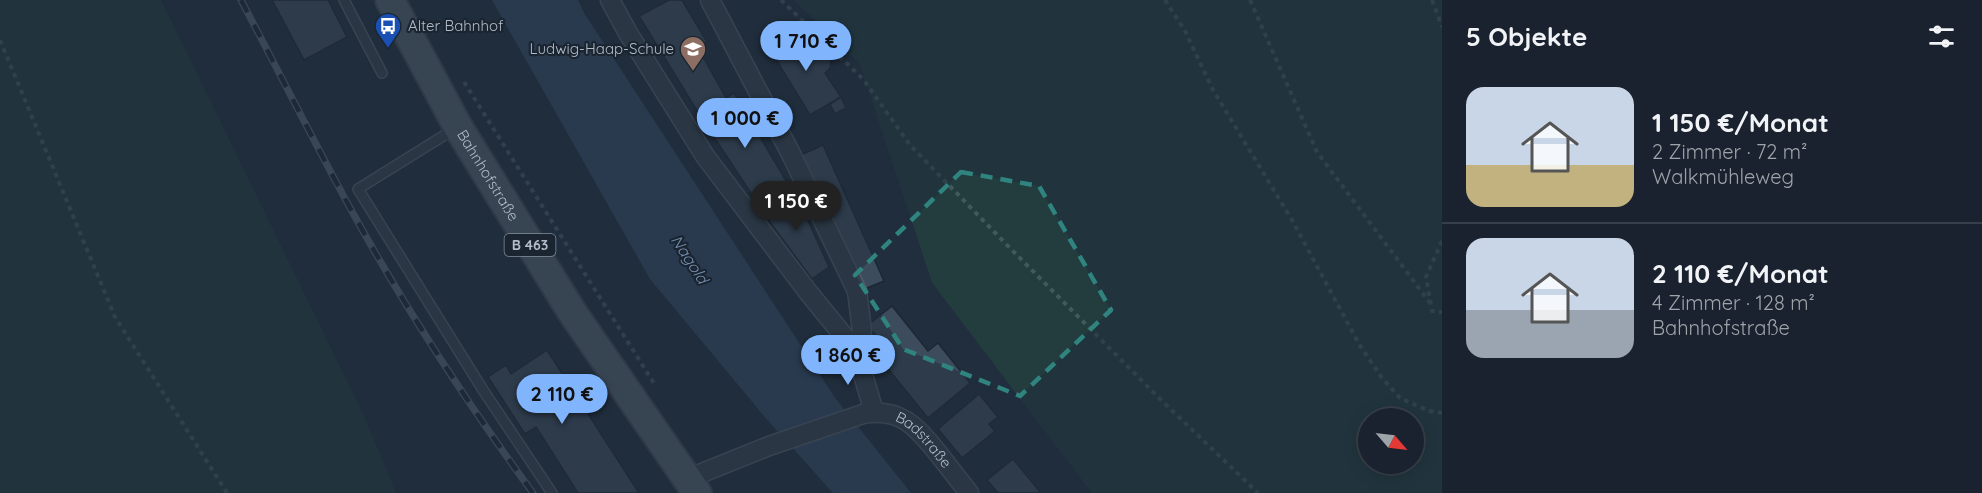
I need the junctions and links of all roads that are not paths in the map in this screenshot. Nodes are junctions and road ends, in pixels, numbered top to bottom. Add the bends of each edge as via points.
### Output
1 (344, 0) edge
2 (390, 0) edge
3 (610, 0) edge
4 (710, 0) edge
5 (382, 73) dead end
6 (458, 127) junction
7 (856, 351) junction
8 (868, 413) junction
9 (692, 486) edge
10 (552, 493) edge
11 (969, 493) edge

1 - 5 lane
2 - 6 main road, Bahnhofstraße / B 463
3 - 7 street via 705,156
4 - 7 street via 857,291 862,331
6 - 9 main road, Bahnhofstraße / B 463 via 572,312
6 - 10 lane via 358,189
7 - 8 street
8 - 9 street via 769,446
8 - 11 street, Badstraße via 890,413 917,428

